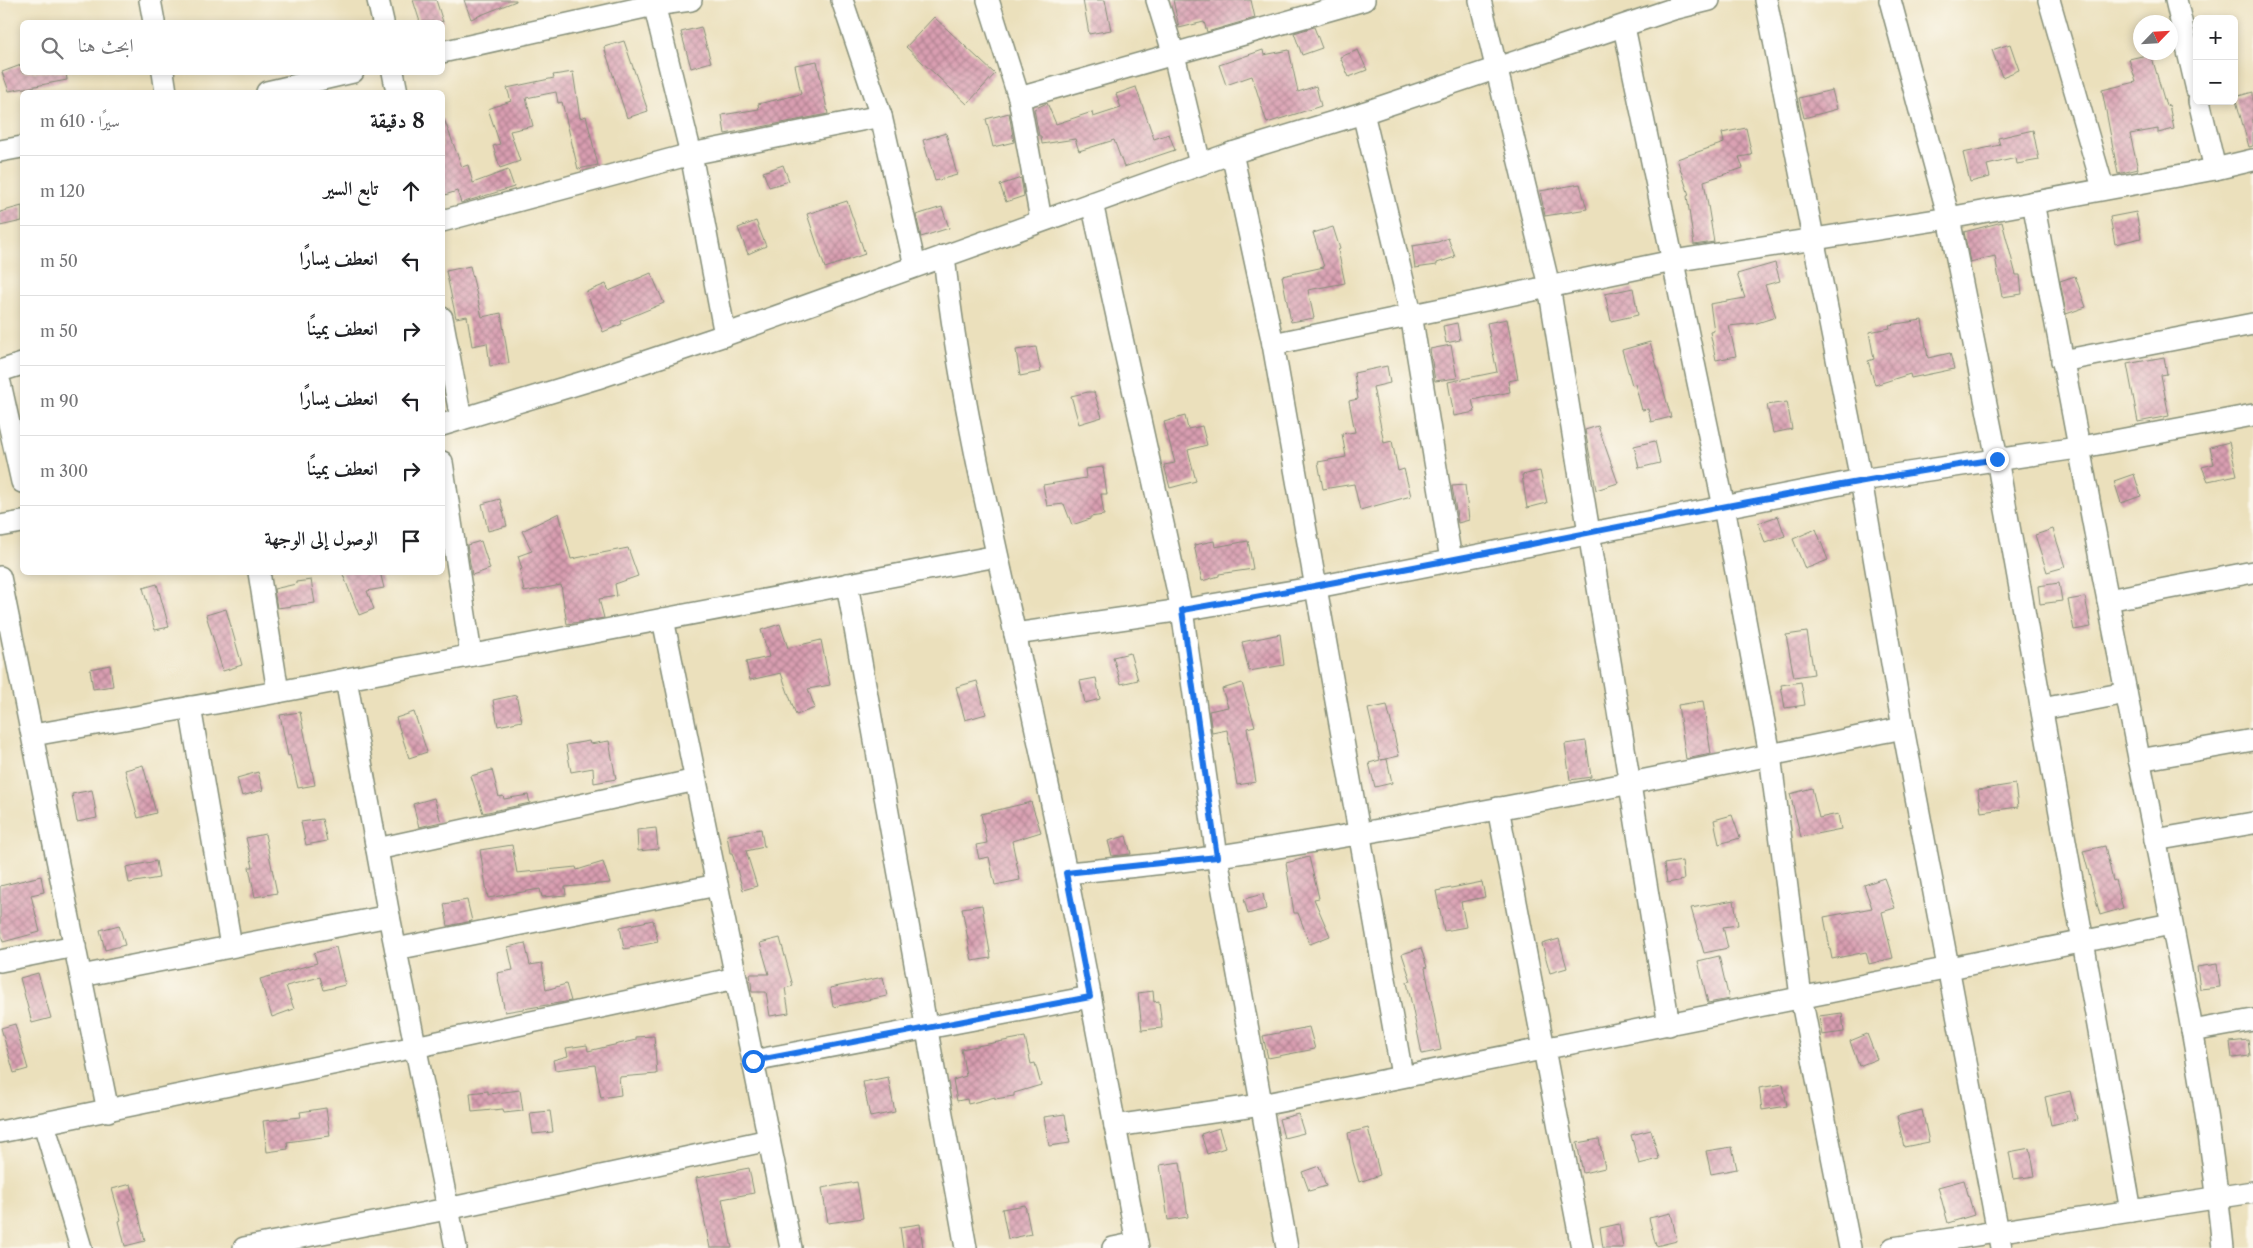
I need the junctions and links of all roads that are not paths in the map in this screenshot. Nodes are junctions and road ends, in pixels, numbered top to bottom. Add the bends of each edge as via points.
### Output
1 (150, 0) edge
2 (378, 0) edge
3 (691, 0) edge
4 (842, 0) edge
5 (988, 0) edge
6 (1157, 0) edge
7 (1364, 0) edge
8 (1480, 0) edge
9 (1709, 0) edge
10 (1766, 0) edge
11 (1890, 0) edge
12 (2049, 0) edge
13 (2176, 0) edge
14 (653, 3) edge
15 (1672, 5) edge
16 (154, 20) edge
17 (383, 20) edge
18 (1624, 27) junction
19 (445, 51) edge
20 (1174, 55) junction
21 (1496, 68) junction
22 (2193, 73) edge
23 (163, 75) edge
24 (341, 75) edge
25 (394, 75) edge
26 (166, 90) edge
27 (276, 90) edge
28 (397, 90) edge
29 (1019, 98) junction
30 (2200, 105) edge
31 (1363, 113) junction
32 (881, 116) junction
33 (20, 146) edge
34 (0, 151) edge
35 (1232, 153) junction
36 (691, 154) junction
37 (2253, 160) edge
38 (1200, 164) junction
39 (2215, 169) junction
40 (2104, 188) junction
41 (2033, 202) junction
42 (1092, 203) junction
43 (1949, 218) junction
44 (445, 220) edge
45 (1041, 220) junction
46 (1813, 240) junction
47 (944, 256) junction
48 (1673, 261) junction
49 (915, 266) junction
50 (1549, 286) junction
51 (1411, 314) junction
52 (2253, 324) edge
53 (725, 335) junction
54 (1273, 344) junction
55 (445, 349) edge
56 (2062, 361) junction
57 (20, 365) edge
58 (0, 371) edge
59 (0, 383) edge
60 (2253, 415) edge
61 (452, 422) edge
62 (2077, 448) junction
63 (1997, 459) junction
64 (20, 473) edge
65 (1861, 480) junction
66 (445, 482) edge
67 (1724, 507) junction
68 (20, 522) edge
69 (0, 526) edge
70 (1589, 533) junction
71 (997, 556) junction
72 (1451, 560) junction
73 (2253, 572) edge
74 (259, 575) edge
75 (0, 577) edge
76 (847, 584) junction
77 (1317, 587) junction
78 (2108, 600) junction
79 (1182, 610) junction
80 (663, 619) junction
81 (1015, 634) junction
82 (8, 654) edge
83 (471, 655) junction
84 (346, 679) junction
85 (278, 692) junction
86 (2126, 693) junction
87 (190, 707) junction
88 (2042, 709) junction
89 (1903, 728) junction
90 (33, 735) junction
91 (2253, 740) edge
92 (1770, 755) junction
93 (2139, 760) junction
94 (696, 780) junction
95 (1631, 782) junction
96 (1498, 808) junction
97 (2253, 823) edge
98 (1360, 833) junction
99 (2155, 840) junction
100 (377, 849) junction
101 (1217, 857) junction
102 (1066, 873) junction
103 (717, 885) junction
104 (389, 916) junction
105 (2171, 924) junction
106 (2084, 940) junction
107 (75, 946) junction
108 (231, 946) junction
109 (396, 949) junction
110 (0, 962) edge
111 (1950, 969) junction
112 (81, 976) junction
113 (736, 978) junction
114 (1090, 997) junction
115 (1801, 997) junction
116 (2253, 1020) edge
117 (1670, 1025) junction
118 (926, 1028) junction
119 (2192, 1031) junction
120 (415, 1047) junction
121 (1544, 1047) junction
122 (753, 1061) junction
123 (1402, 1075) junction
124 (1261, 1105) junction
125 (108, 1110) junction
126 (44, 1124) junction
127 (1115, 1126) junction
128 (0, 1132) edge
129 (770, 1140) junction
130 (2253, 1192) edge
131 (2218, 1199) junction
132 (448, 1209) junction
133 (2131, 1211) junction
134 (2000, 1240) edge
135 (1138, 1246) edge
136 (81, 1248) edge
137 (244, 1248) edge
138 (456, 1248) edge
139 (792, 1248) edge
140 (966, 1248) edge
141 (1113, 1248) edge
142 (1288, 1248) edge
143 (1582, 1248) edge
144 (1850, 1248) edge
145 (1893, 1248) edge
146 (2223, 1248) edge

1 - 16 street
2 - 17 street
3 - 14 street
4 - 32 street
5 - 29 street
6 - 20 street
7 - 20 street
8 - 21 street
9 - 15 street
10 - 46 street
11 - 43 street
12 - 40 street
13 - 22 street
14 - 19 street
14 - 36 street
15 - 18 street
18 - 21 street
18 - 48 street
20 - 29 street
20 - 38 street
21 - 31 street
21 - 50 street
23 - 26 street
24 - 27 street
25 - 28 street
29 - 45 street
30 - 39 street
31 - 35 street
31 - 51 street
32 - 36 street
32 - 49 street
33 - 34 street
35 - 38 street
35 - 54 street
36 - 44 street
36 - 53 street
37 - 39 street
38 - 42 street
39 - 40 street
40 - 41 street
41 - 43 street
41 - 56 street
42 - 45 street
42 - 79 street
43 - 46 street
43 - 63 street
45 - 47 street
46 - 48 street
46 - 65 street
47 - 49 street
47 - 71 street via 955,349
48 - 50 street
48 - 67 street
49 - 53 street
50 - 51 street
50 - 70 street
51 - 54 street
51 - 72 street
52 - 56 street
53 - 61 street
54 - 77 street
55 - 61 street
56 - 62 street
57 - 58 street
59 - 64 street
60 - 62 street
62 - 63 street
62 - 78 street
63 - 65 street
63 - 88 street
65 - 67 street
65 - 89 street
66 - 83 street
67 - 70 street
67 - 92 street
68 - 69 street
70 - 72 street
70 - 95 street
71 - 76 street
71 - 81 street
72 - 77 street
73 - 78 street
74 - 85 street
75 - 82 street
76 - 80 street
76 - 118 street
77 - 79 street
77 - 98 street
78 - 86 street
79 - 81 street
79 - 101 street
80 - 83 street
80 - 94 street
81 - 102 street
82 - 90 street
83 - 84 street
84 - 85 street
84 - 100 street
85 - 87 street
86 - 88 street
86 - 93 street
87 - 90 street
87 - 108 street
88 - 106 street
89 - 92 street
89 - 111 street
90 - 107 street
91 - 93 street
92 - 95 street
92 - 115 street
93 - 99 street
94 - 100 street
94 - 103 street
95 - 96 street
95 - 117 street
96 - 98 street
96 - 121 street
97 - 99 street
98 - 101 street
98 - 123 street
99 - 105 street
100 - 104 street
101 - 102 street
101 - 124 street
102 - 114 street
103 - 109 street
103 - 113 street
104 - 108 street
104 - 109 street
105 - 106 street
105 - 119 street
106 - 111 street
106 - 133 street
107 - 110 street
107 - 112 street
108 - 112 street
109 - 120 street
111 - 115 street
111 - 134 street
112 - 125 street
113 - 120 street
113 - 122 street
114 - 118 street
114 - 127 street
115 - 117 street
115 - 144 street
116 - 119 street
117 - 121 street
118 - 122 street
118 - 140 street
119 - 131 street
120 - 125 street
120 - 132 street
121 - 123 street
121 - 143 street
122 - 129 street
123 - 124 street
124 - 127 street
124 - 142 street
125 - 126 street
126 - 128 street
126 - 136 street
127 - 135 street
129 - 132 street
129 - 139 street
130 - 131 street
131 - 133 street
131 - 146 street
132 - 137 street
132 - 138 street
133 - 134 street
134 - 145 street
135 - 141 street

